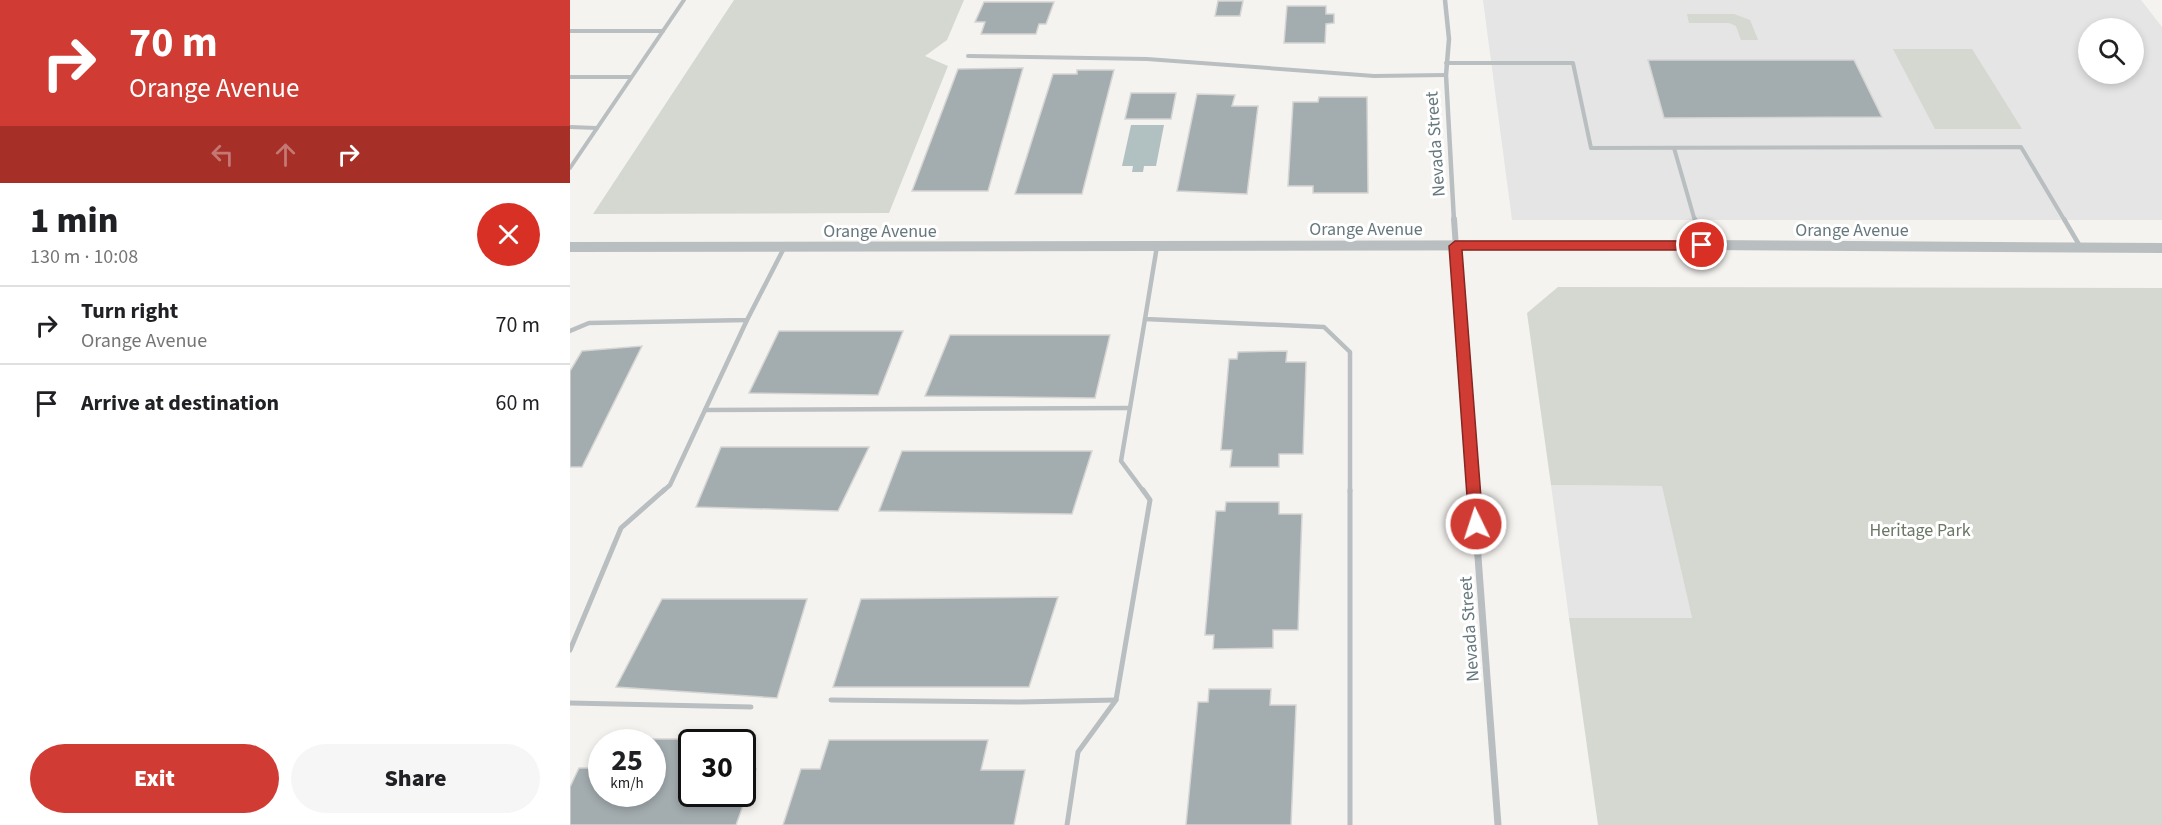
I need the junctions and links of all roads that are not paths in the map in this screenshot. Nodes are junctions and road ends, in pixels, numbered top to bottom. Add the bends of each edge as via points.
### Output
1 (684, 0) edge
2 (1445, 0) edge
3 (570, 30) edge
4 (663, 31) junction
5 (968, 56) dead end
6 (1446, 63) junction
7 (1446, 75) junction
8 (570, 77) edge
9 (631, 77) junction
10 (570, 127) edge
11 (597, 128) junction
12 (1674, 148) junction
13 (570, 168) edge
14 (1702, 245) junction
15 (1157, 246) junction
16 (1455, 246) junction
17 (570, 247) edge
18 (784, 248) junction
19 (2081, 248) junction
20 (2162, 248) edge
21 (1145, 319) junction
22 (747, 320) junction
23 (570, 331) edge
24 (1130, 408) junction
25 (705, 410) junction
26 (570, 650) edge
27 (831, 700) dead end
28 (1116, 700) junction
29 (570, 703) edge
30 (751, 707) dead end
31 (1067, 825) edge
32 (1350, 825) edge
33 (1498, 825) edge

1 - 4 lane
2 - 6 street, Nevada Street via 1449,39
3 - 4 lane
4 - 9 lane
5 - 7 lane via 1147,59 1374,76
6 - 7 street, Nevada Street
6 - 12 lane via 1573,63 1591,148
7 - 16 street, Nevada Street
8 - 9 lane
9 - 11 lane
10 - 11 lane
11 - 13 lane
12 - 14 lane
12 - 19 lane via 2021,147
14 - 16 street, Orange Avenue
14 - 19 street, Orange Avenue
15 - 16 street, Orange Avenue
15 - 18 street, Orange Avenue
15 - 21 lane
16 - 33 street, Nevada Street
17 - 18 street, Orange Avenue
18 - 22 lane
19 - 20 street, Orange Avenue
21 - 24 lane
21 - 32 lane via 1324,327 1350,352
22 - 23 lane via 589,323
22 - 25 lane
24 - 25 lane
24 - 28 lane via 1121,461 1150,500
25 - 26 lane via 670,484 621,528
27 - 28 lane
28 - 31 lane via 1078,752
29 - 30 lane

